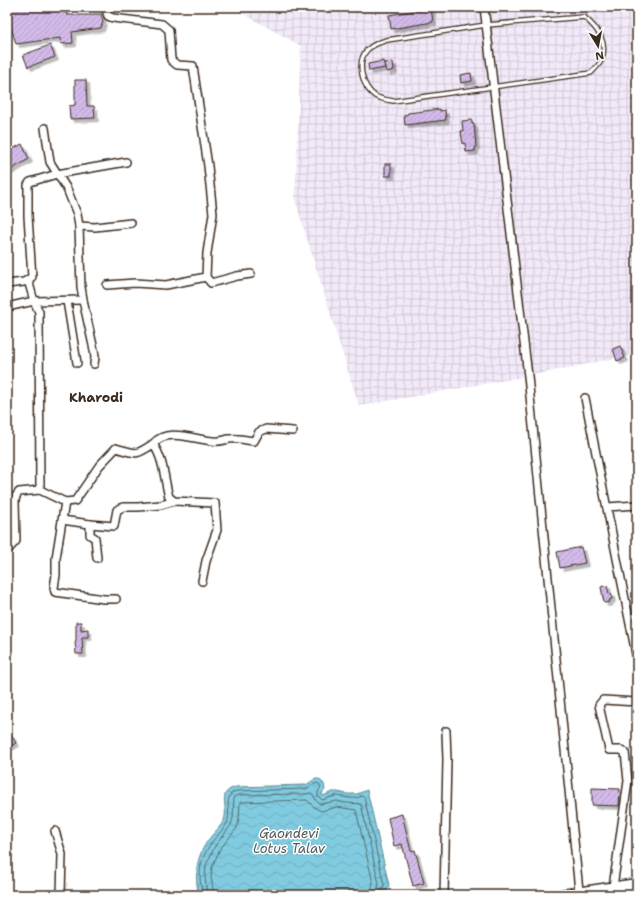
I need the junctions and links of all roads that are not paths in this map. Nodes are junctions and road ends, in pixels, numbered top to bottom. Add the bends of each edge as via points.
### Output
1 (105, 7) edge
2 (484, 7) edge
3 (486, 25) junction
4 (494, 88) junction
5 (45, 128) dead end
6 (126, 162) dead end
7 (57, 174) junction
8 (132, 223) dead end
9 (79, 226) junction
10 (251, 274) dead end
11 (206, 277) junction
12 (28, 280) junction
13 (7, 284) edge
14 (106, 285) dead end
15 (83, 300) junction
16 (67, 301) junction
17 (34, 302) junction
18 (7, 307) edge
19 (77, 363) dead end
20 (94, 364) dead end
21 (585, 398) dead end
22 (293, 431) dead end
23 (153, 444) junction
24 (40, 490) junction
25 (174, 500) junction
26 (65, 502) junction
27 (637, 505) edge
28 (607, 506) junction
29 (62, 520) junction
30 (90, 524) junction
31 (7, 551) edge
32 (97, 558) dead end
33 (202, 581) dead end
34 (116, 599) dead end
35 (637, 659) edge
36 (637, 702) edge
37 (446, 731) dead end
38 (55, 831) dead end
39 (637, 884) edge
40 (613, 887) junction
41 (579, 892) junction
42 (61, 895) edge
43 (444, 895) edge
44 (562, 895) edge

1 - 11 street via 108,16 113,18 162,24 169,30 171,60 177,65 193,66 213,214
2 - 3 street
3 - 4 street
3 - 4 lane via 584,17 600,33 603,46 601,60 591,74
3 - 4 lane via 373,44 362,59 362,70 364,82 375,96 393,101
4 - 41 street via 528,376
5 - 7 street via 50,162
6 - 7 street
7 - 9 street via 73,203
7 - 12 street via 30,182 28,185 32,277
8 - 9 street
9 - 15 street
10 - 11 street via 211,283
11 - 14 street via 166,284
12 - 13 street
12 - 17 street
15 - 16 street
15 - 20 street via 94,350
16 - 17 street
16 - 19 street
17 - 18 street
17 - 24 street via 39,312
21 - 28 street
22 - 23 street via 266,429 258,432 254,441 229,439 214,442 166,436
23 - 25 street via 158,450 169,497
23 - 26 street via 136,454 116,448 99,466 75,501
24 - 26 street
24 - 31 street via 19,492 16,496 16,541
25 - 30 street via 161,506 123,507 117,510 114,526
25 - 33 street via 216,503 217,530
26 - 29 street
27 - 28 street
28 - 35 street
29 - 30 street
29 - 34 street via 56,558 55,592
30 - 32 street via 90,534 95,538
36 - 40 street via 603,700 599,705 608,750 625,752 628,781
37 - 43 street
38 - 42 street via 62,854
39 - 40 main road
40 - 41 main road
41 - 44 main road

